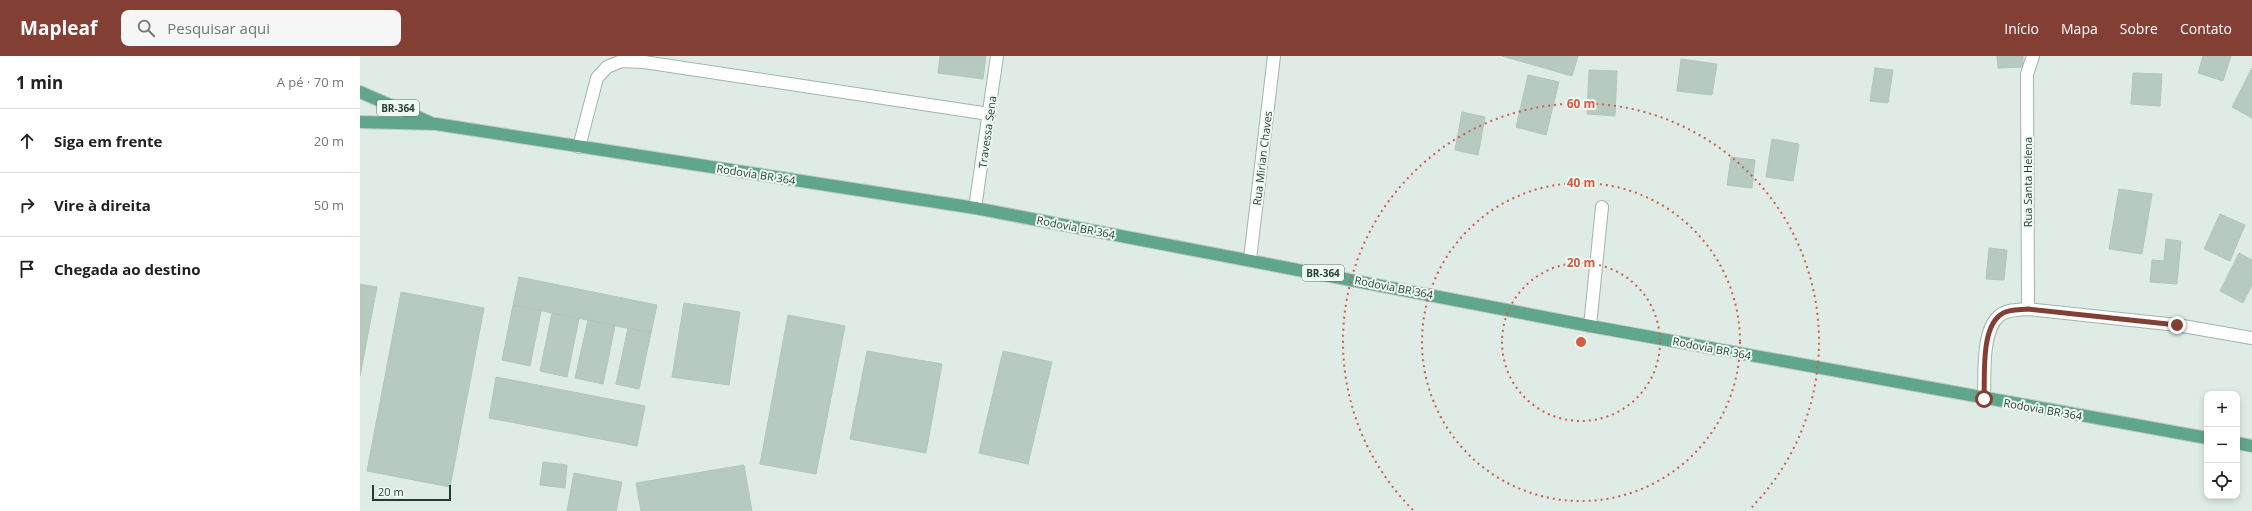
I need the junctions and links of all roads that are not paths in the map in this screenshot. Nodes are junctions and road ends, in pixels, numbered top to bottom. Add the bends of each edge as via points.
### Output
1 (997, 56) edge
2 (1274, 56) edge
3 (2033, 56) edge
4 (360, 92) edge
5 (989, 114) junction
6 (360, 122) edge
7 (436, 124) junction
8 (579, 147) junction
9 (1602, 207) dead end
10 (975, 208) junction
11 (1250, 259) junction
12 (2028, 309) junction
13 (1590, 326) junction
14 (2252, 338) edge
15 (1984, 399) junction
16 (2204, 437) edge
17 (2240, 444) edge
18 (2252, 446) edge

1 - 5 street, Travessa Sena
2 - 11 street, Rua Mirian Chaves
3 - 12 street, Rua Santa Helena via 2027,74
4 - 7 main road, Rodovia BR 364 / BR-364
5 - 8 street via 644,62 622,61 607,67 597,78
5 - 10 street, Travessa Sena
6 - 7 main road, Rodovia BR 364 / BR-364
7 - 8 main road, Rodovia BR 364 / BR-364
8 - 10 main road, Rodovia BR 364 / BR-364
9 - 13 street
10 - 11 main road, Rodovia BR 364 / BR-364
11 - 13 main road, Rodovia BR 364 / BR-364
12 - 14 street via 2177,325
12 - 15 street via 2012,310 2000,315 1990,326
13 - 15 main road, Rodovia BR 364 / BR-364
15 - 16 main road, Rodovia BR 364 / BR-364
17 - 18 main road

